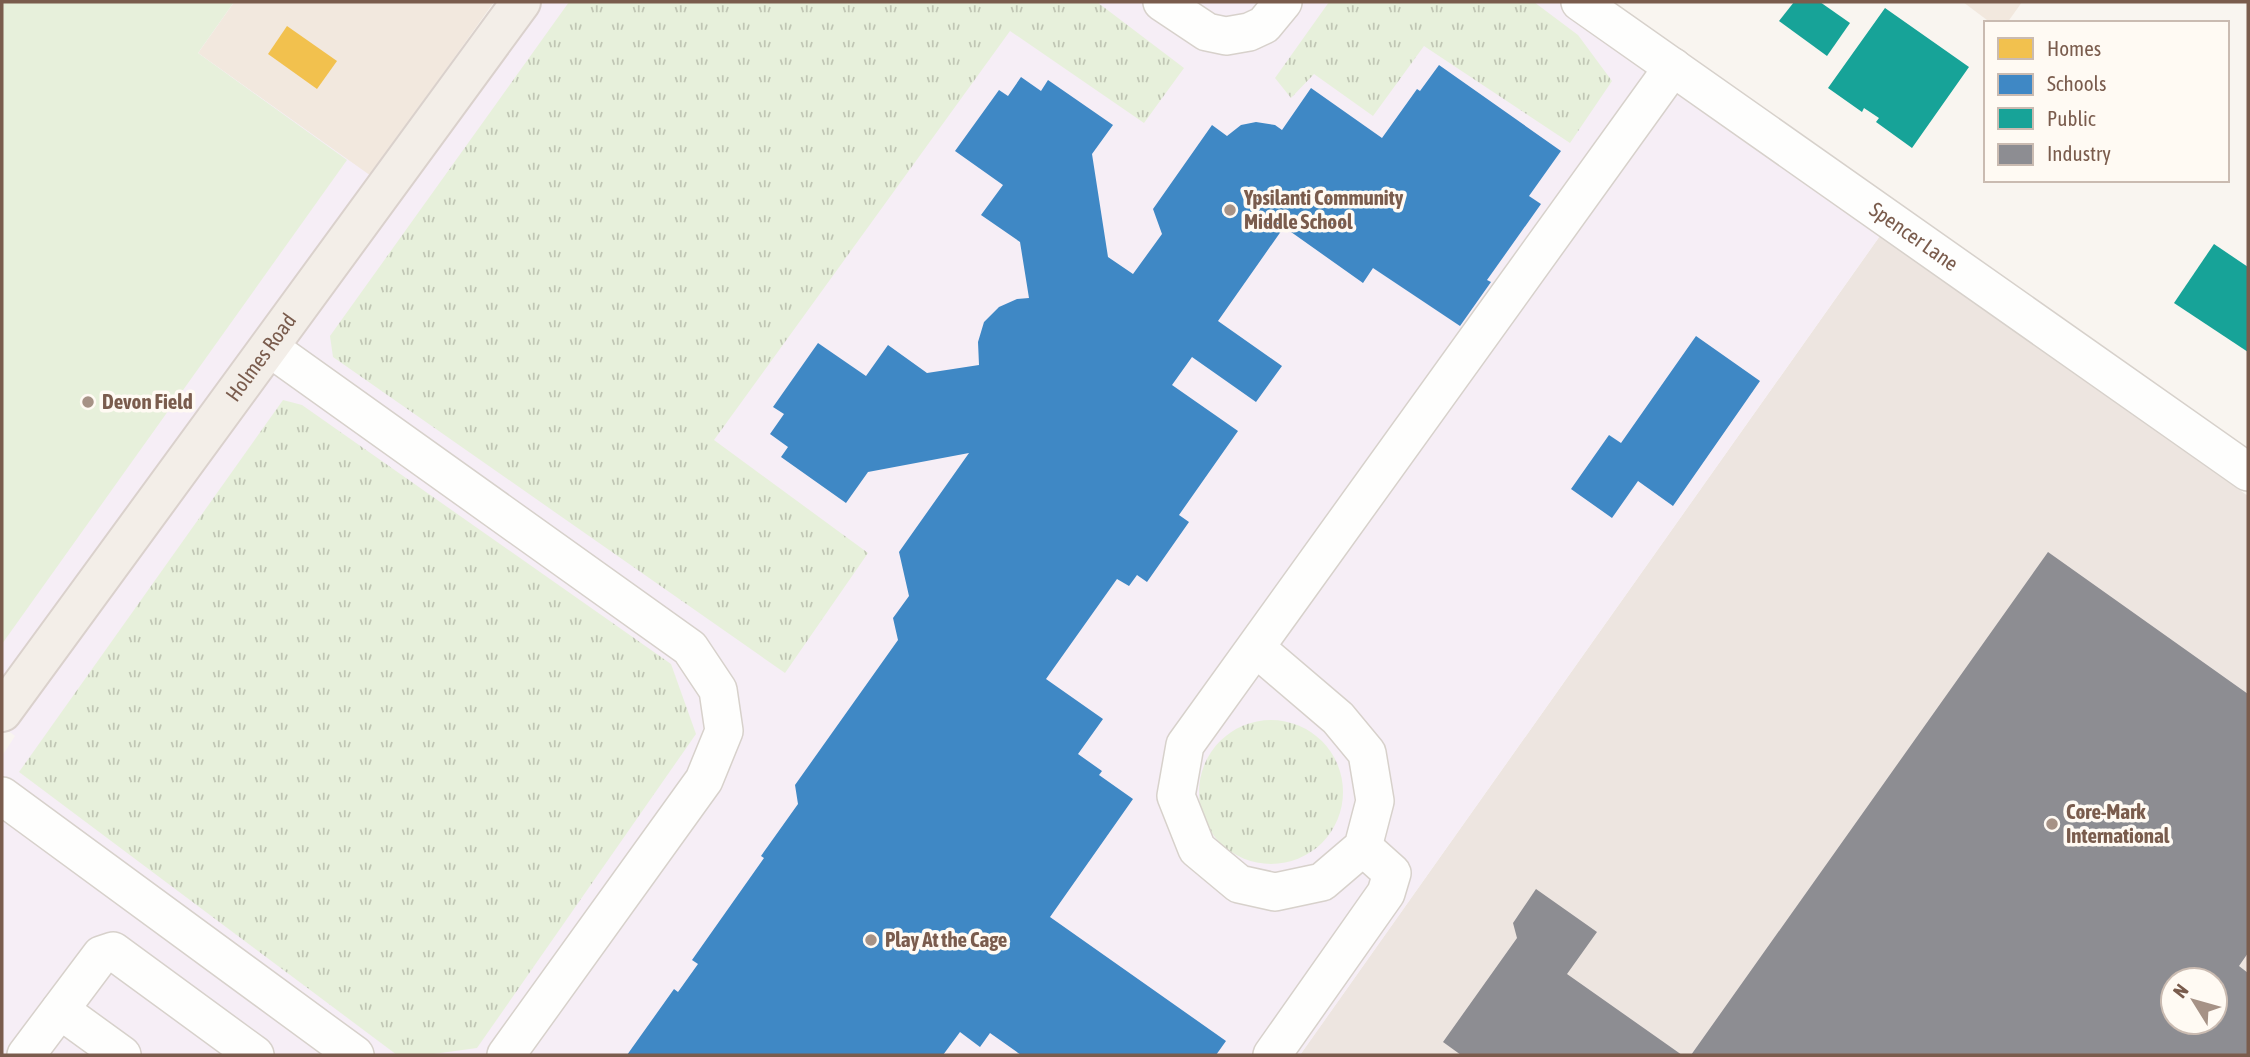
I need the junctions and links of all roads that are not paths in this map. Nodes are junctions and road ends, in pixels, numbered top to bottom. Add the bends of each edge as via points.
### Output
1 (521, 2) edge
2 (1162, 2) edge
3 (1283, 2) edge
4 (1580, 2) edge
5 (1673, 67) junction
6 (270, 348) junction
7 (2248, 472) edge
8 (1256, 648) junction
9 (2, 712) edge
10 (2, 796) edge
11 (1363, 846) junction
12 (60, 1010) junction
13 (26, 1055) edge
14 (122, 1055) edge
15 (255, 1055) edge
16 (355, 1055) edge
17 (506, 1055) edge
18 (1272, 1055) edge

1 - 6 main road, Holmes Road
2 - 3 street via 1207,32 1226,36 1264,25
4 - 5 street, Spencer Lane
5 - 7 street, Spencer Lane
5 - 8 street
6 - 9 main road, Holmes Road
6 - 17 street via 690,648 718,691 723,731 704,780
8 - 11 street via 1338,718 1367,753 1375,801
8 - 11 street via 1185,745 1176,796 1197,849 1239,884 1275,892 1322,882
10 - 16 street
11 - 18 street via 1392,873 1386,893
12 - 13 street
12 - 14 street
12 - 15 street via 101,954 113,951

